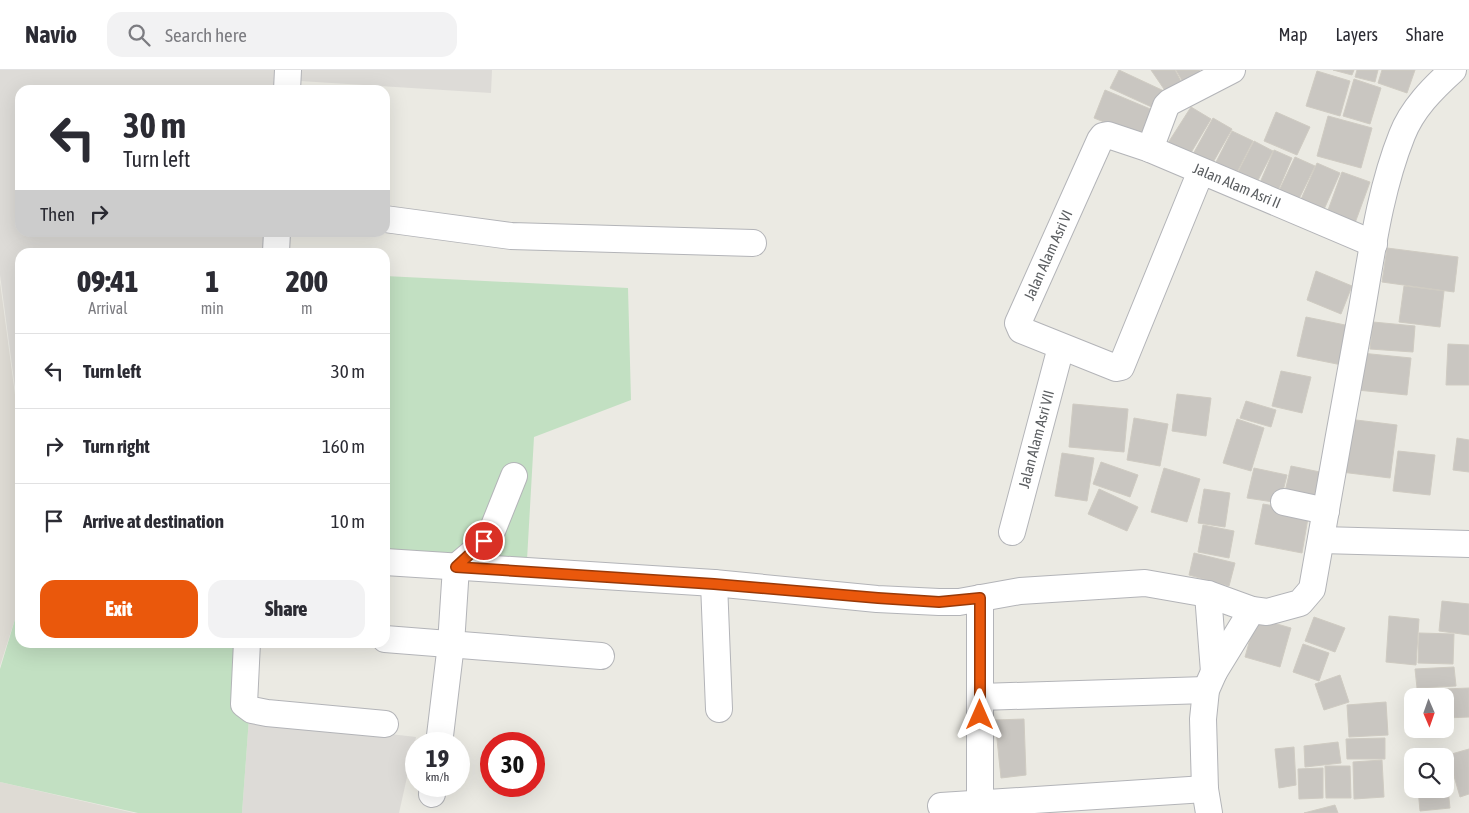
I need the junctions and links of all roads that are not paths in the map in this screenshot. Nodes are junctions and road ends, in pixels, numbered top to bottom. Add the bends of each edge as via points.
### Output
1 (288, 70) edge
2 (1232, 70) edge
3 (1453, 70) edge
4 (287, 85) edge
5 (1100, 140) joint
6 (1150, 148) junction
7 (1201, 170) junction
8 (390, 220) edge
9 (754, 243) dead end
10 (1374, 244) junction
11 (1061, 347) junction
12 (514, 476) dead end
13 (1284, 502) dead end
14 (1326, 511) junction
15 (1012, 532) dead end
16 (1321, 540) junction
17 (1469, 544) edge
18 (390, 562) edge
19 (456, 567) junction
20 (714, 584) junction
21 (1208, 594) junction
22 (980, 598) junction
23 (1252, 610) junction
24 (390, 639) edge
25 (451, 644) junction
26 (247, 648) edge
27 (600, 656) dead end
28 (1210, 681) junction
29 (980, 697) junction
30 (719, 708) dead end
31 (385, 724) dead end
32 (440, 732) edge
33 (1207, 801) edge
34 (980, 802) junction
35 (941, 806) dead end

1 - 4 street
2 - 6 street via 1170,102
3 - 10 street via 1418,105 1402,133 1385,189
5 - 6 street, Jalan Alam Asri II via 1108,136
5 - 11 street, Jalan Alam Asri VI via 1018,323 1021,330
6 - 7 street, Jalan Alam Asri II
7 - 10 street, Jalan Alam Asri II
7 - 11 street, Jalan Alam Asri VI via 1121,367 1116,368
8 - 9 street via 511,236
10 - 14 street
11 - 15 street, Jalan Alam Asri VII
12 - 19 street via 492,531
13 - 14 street
14 - 16 street
16 - 17 street
16 - 23 street via 1312,589 1300,603 1267,612
18 - 19 street
19 - 20 street
19 - 25 street
20 - 22 street via 939,602
20 - 30 street
21 - 22 street via 1145,583 1020,591
21 - 23 street
21 - 28 street
22 - 29 street
23 - 28 street
24 - 25 street
25 - 27 street
25 - 32 street
26 - 31 street via 244,704 252,710
28 - 29 street
28 - 33 street via 1203,719
29 - 34 street
33 - 34 street
34 - 35 street

